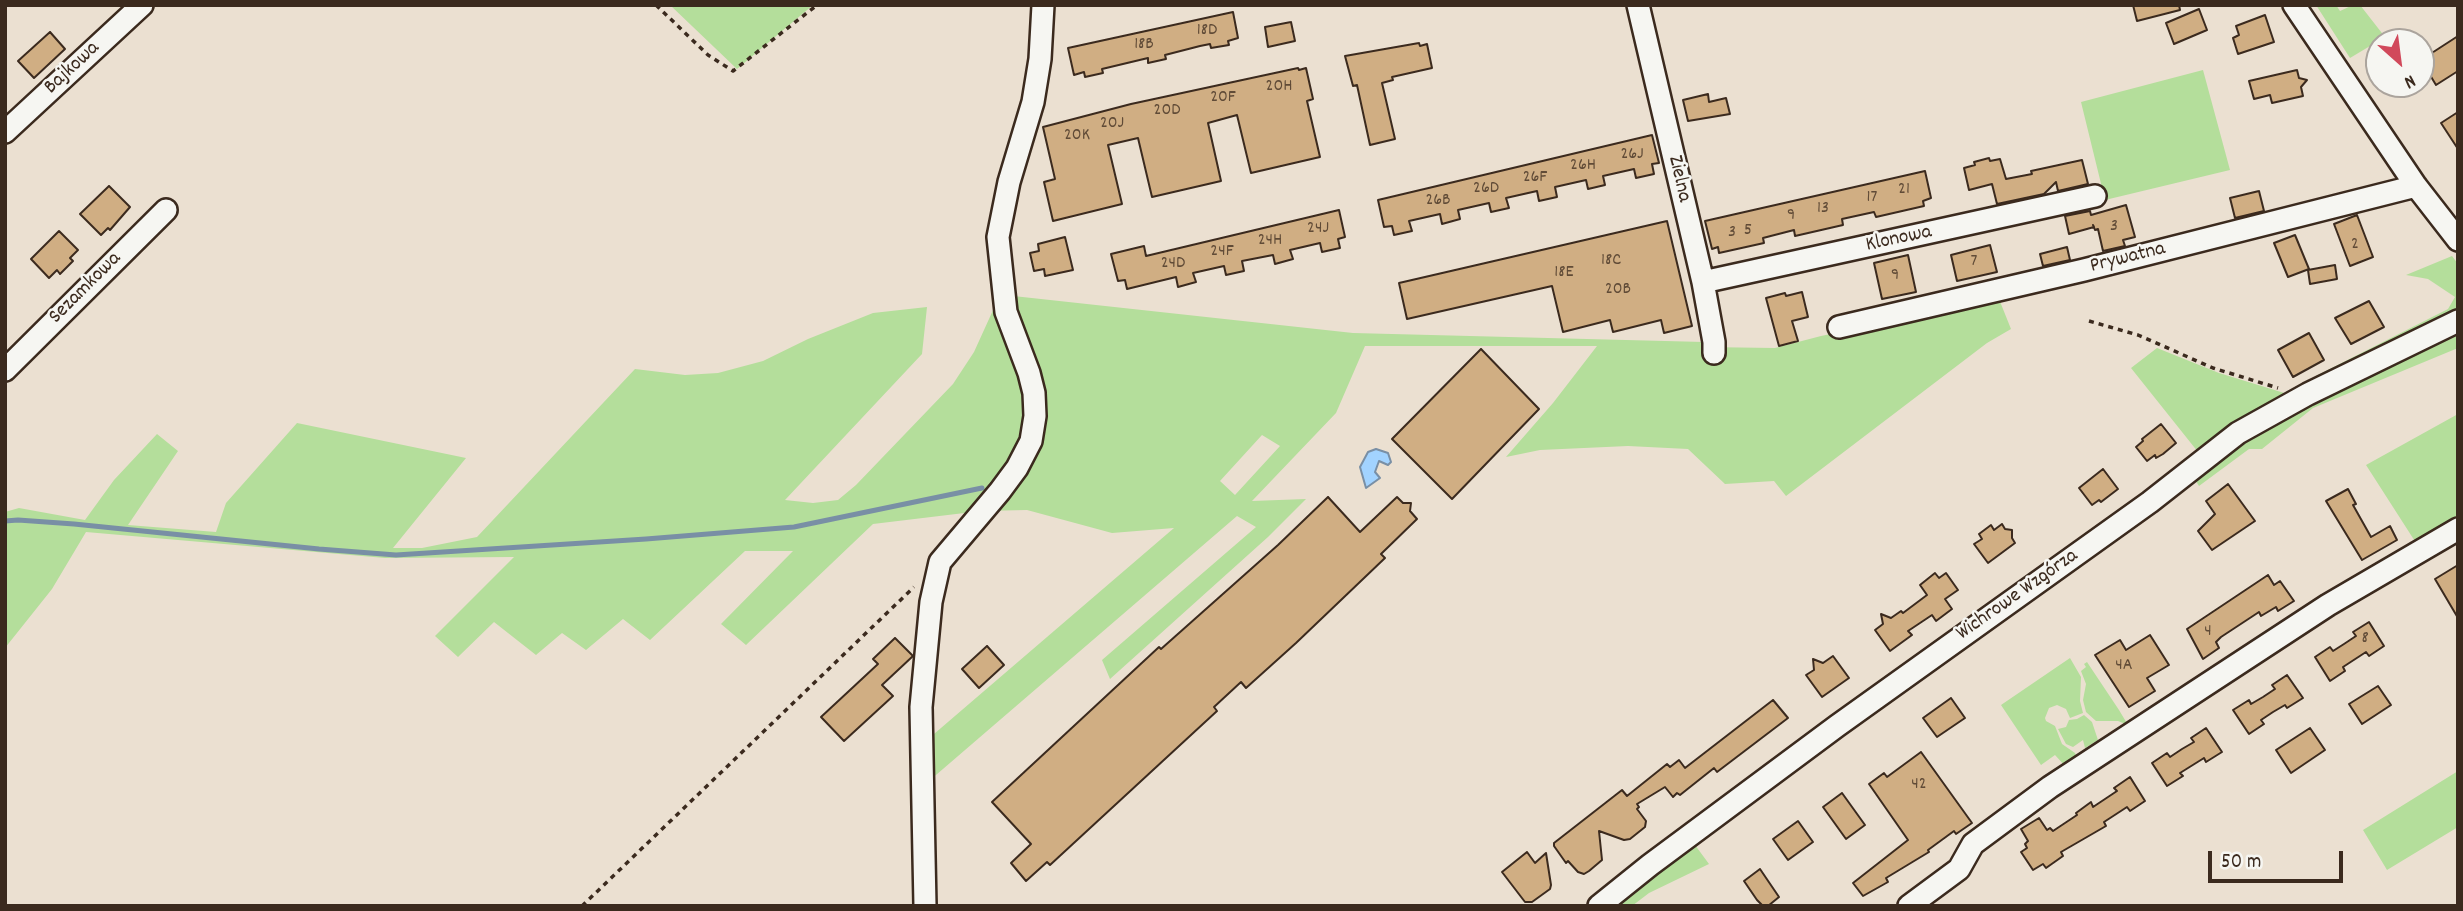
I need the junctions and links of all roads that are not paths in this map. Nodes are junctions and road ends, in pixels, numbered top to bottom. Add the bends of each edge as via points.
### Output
1 (142, 5) edge
2 (1043, 5) edge
3 (1638, 5) edge
4 (2294, 5) edge
5 (5, 132) edge
6 (2416, 186) junction
7 (2095, 196) dead end
8 (166, 210) dead end
9 (2458, 240) edge
10 (1703, 282) junction
11 (2458, 321) edge
12 (1839, 327) dead end
13 (1714, 354) dead end
14 (5, 370) edge
15 (2458, 529) edge
16 (925, 906) edge
17 (1600, 906) edge
18 (1909, 906) edge

1 - 5 street, Bajkowa
2 - 16 street via 1033,102 998,237 1006,312 1034,393 1035,416 1031,441 1017,468 940,562 931,602 921,706
3 - 10 street, Zielna
4 - 6 street
6 - 9 street
6 - 12 street, Prywatna
7 - 10 street, Klonowa
8 - 14 street, Sezamkowa
10 - 13 street, Zielna
11 - 17 street, Wichrowe Wzgórza via 2238,433
15 - 18 street via 2328,605 2050,787 1973,844 1959,869

